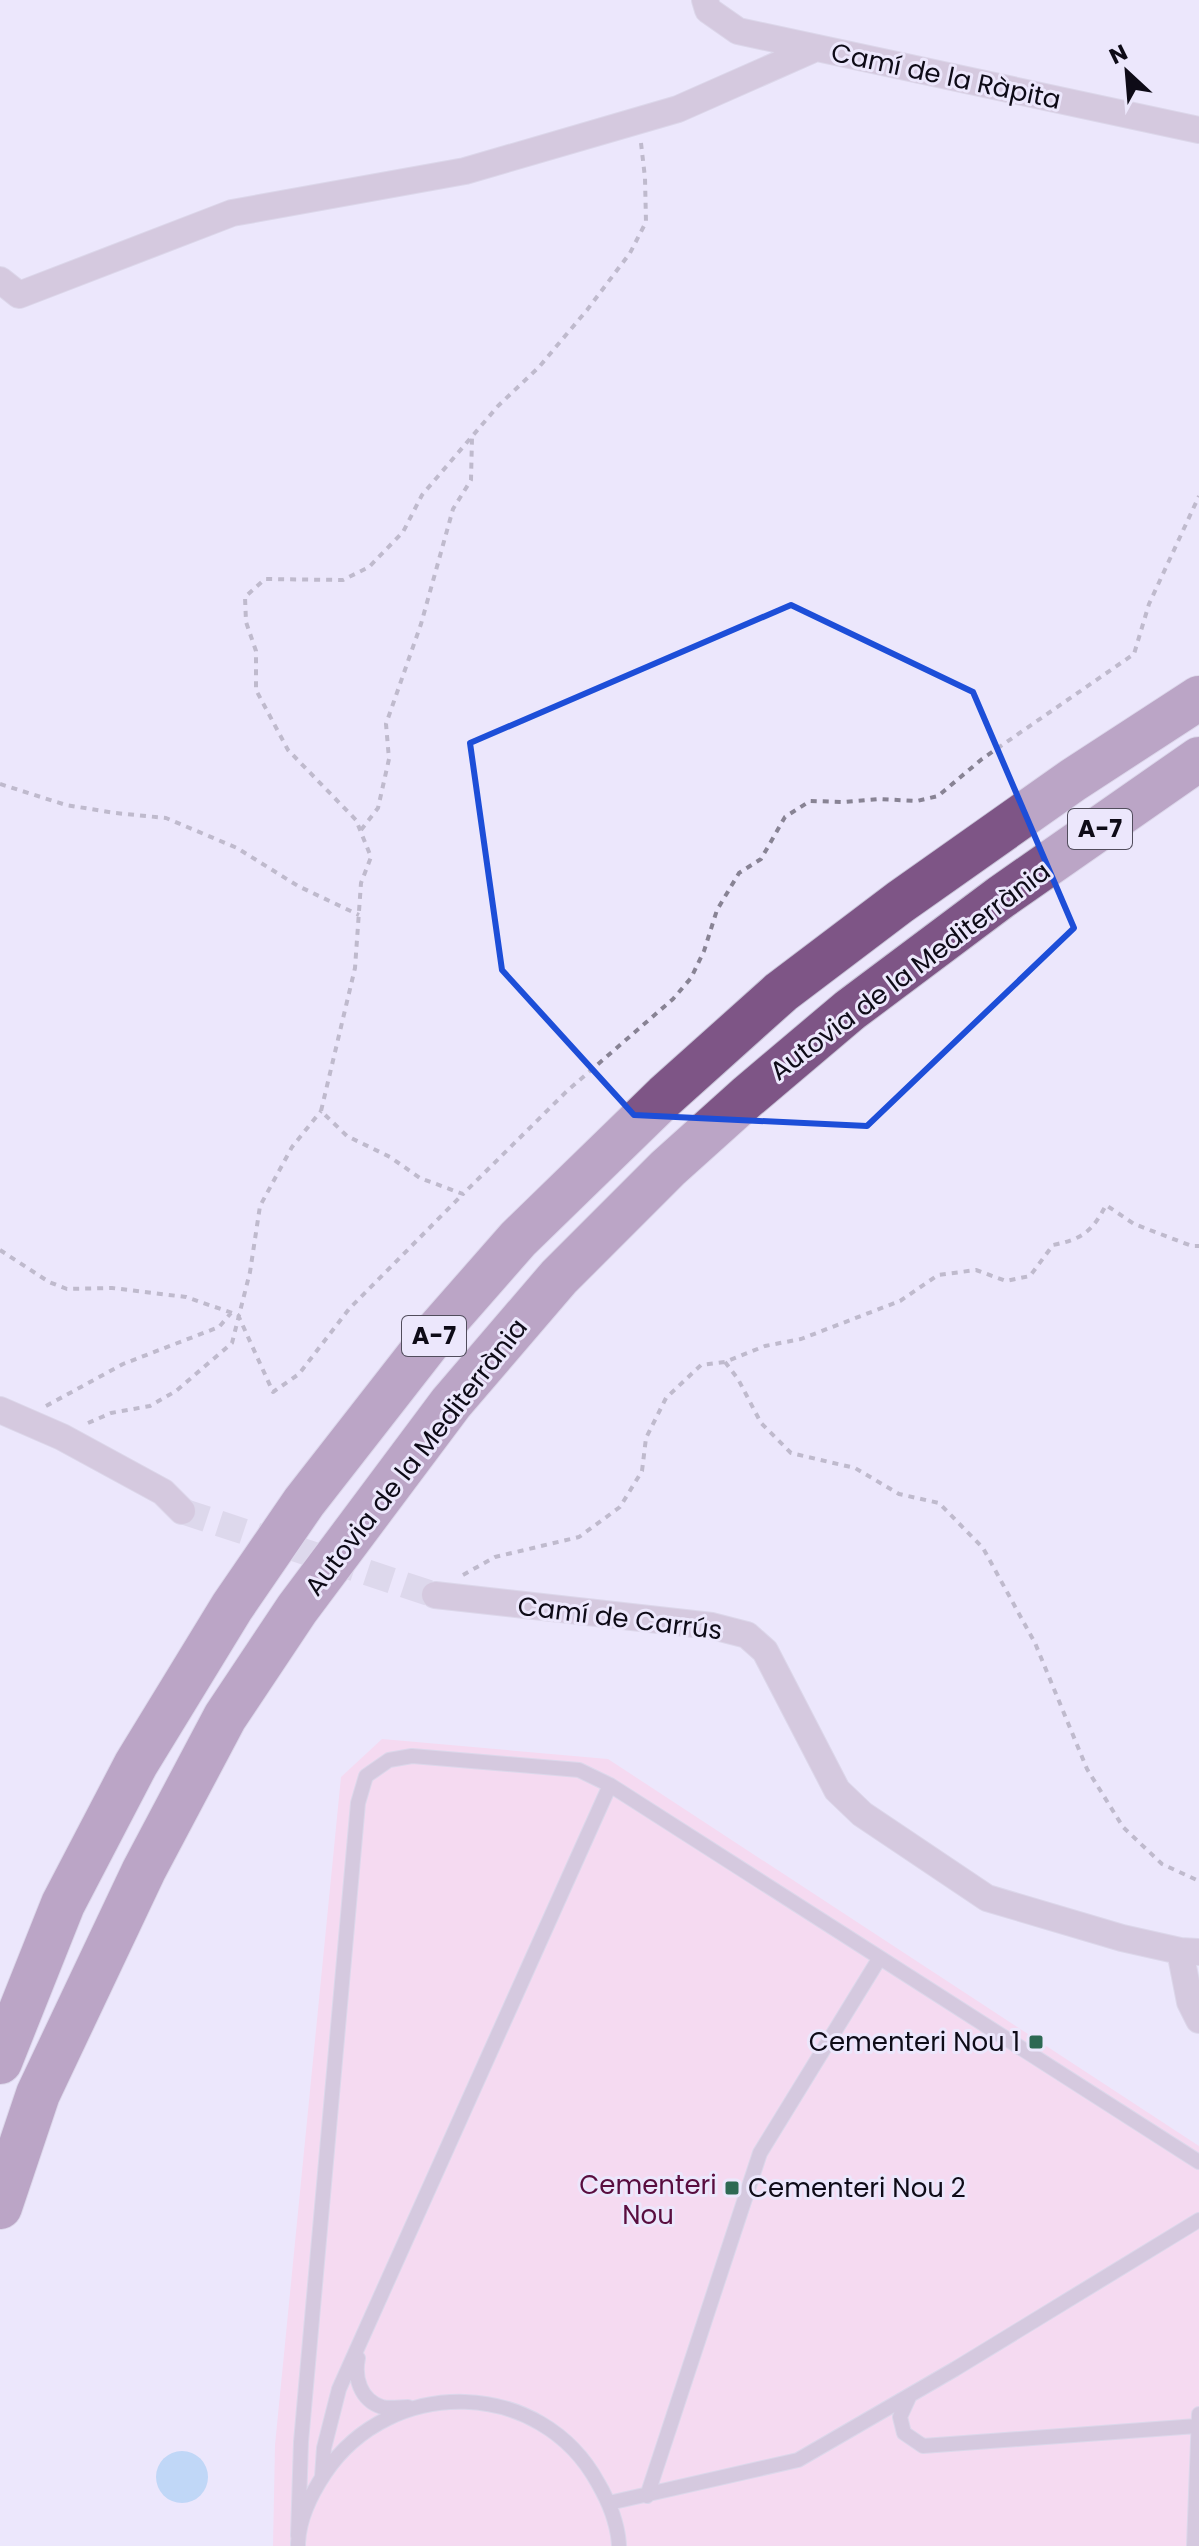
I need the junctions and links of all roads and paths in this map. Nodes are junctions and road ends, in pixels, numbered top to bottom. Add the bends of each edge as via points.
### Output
1 (705, 0) edge
2 (816, 48) junction
3 (638, 121) junction
4 (1199, 130) edge
5 (0, 280) edge
6 (472, 435) junction
7 (1199, 496) edge
8 (1199, 677) edge
9 (1199, 698) edge
10 (1199, 759) edge
11 (1073, 780) junction
12 (0, 784) edge
13 (361, 830) junction
14 (359, 915) junction
15 (321, 1111) junction
16 (463, 1194) junction
17 (1199, 1246) edge
18 (0, 1250) edge
19 (231, 1313) junction
20 (238, 1315) junction
21 (725, 1362) junction
22 (0, 1410) edge
23 (26, 1421) junction
24 (62, 1437) junction
25 (182, 1511) tunnel mouth
26 (435, 1595) joint
27 (610, 1785) junction
28 (1199, 1881) edge
29 (1189, 1951) edge
30 (879, 1959) junction
31 (1199, 2020) edge
32 (0, 2062) edge
33 (1199, 2162) edge
34 (0, 2207) edge
35 (1199, 2220) edge
36 (367, 2331) junction
37 (911, 2395) junction
38 (413, 2407) junction
39 (1198, 2420) edge
40 (322, 2477) junction
41 (647, 2496) junction
42 (609, 2503) junction
43 (298, 2541) edge
44 (619, 2546) edge
45 (1194, 2546) edge

1 - 2 street, Camí de la Ràpita via 708,10 738,31
2 - 3 street via 678,109
2 - 4 street, Camí de la Ràpita
3 - 5 street via 465,171 232,213 19,295
3 - 6 path via 646,222 630,253 539,367
6 - 13 path via 471,480 453,509 386,724 389,759 378,808
6 - 13 path via 422,495 403,532 369,567 343,580 265,579 245,597 246,622 256,651 256,690 288,750
7 - 16 path via 1149,604 1134,654 982,759 938,796 917,801 810,801 785,817 761,859 739,873 717,910 691,978
8 - 11 highway
9 - 11 highway, A-7
10 - 34 highway, Autovia de la Mediterrània / A-7 via 950,935 747,1097 559,1277 451,1403 306,1596 225,1717 144,1870 38,2094
11 - 32 highway, A-7 via 781,992 518,1239 439,1329 304,1502 136,1764 63,1904
12 - 14 path via 66,805 166,818 237,848
13 - 14 path via 371,857 361,883
14 - 15 path via 355,968
15 - 16 path via 347,1136 420,1178
15 - 20 path via 292,1147 260,1206
16 - 20 path via 349,1309 299,1374 273,1392
17 - 21 path via 1134,1224 1106,1205 1096,1225 1075,1240 1053,1245 1030,1276 1006,1281 976,1270 938,1275 900,1301
18 - 19 path via 67,1289 112,1288 186,1297
19 - 20 path
19 - 23 path via 219,1327 123,1364
20 - 24 path via 232,1343 176,1391 150,1406 111,1413
21 - 26 path via 701,1365 666,1398 646,1438 642,1471 620,1507 579,1537 495,1557
21 - 28 path via 761,1423 791,1453 855,1468 899,1494 939,1503 983,1548 1035,1643 1087,1769 1123,1827 1162,1864
22 - 23 street
23 - 24 street
24 - 25 street via 163,1492
26 - 29 street, Camí de Carrús via 712,1626 747,1635 765,1651 837,1790 862,1814 987,1898 1122,1938
27 - 30 lane
27 - 36 lane
27 - 43 lane via 579,1770 412,1756 389,1760 366,1776 355,1834 301,2442
29 - 31 street via 1190,2002
30 - 33 lane
30 - 41 lane via 760,2153
35 - 37 lane
36 - 38 lane via 355,2374 360,2389 382,2407
36 - 40 lane via 339,2389
37 - 39 lane via 900,2417 904,2433 923,2446
37 - 41 lane via 798,2460
38 - 40 lane via 375,2424 337,2455
38 - 42 lane via 448,2401 489,2404 532,2419 563,2439 590,2468
39 - 45 lane
40 - 43 lane via 312,2492
41 - 42 lane
42 - 44 lane

